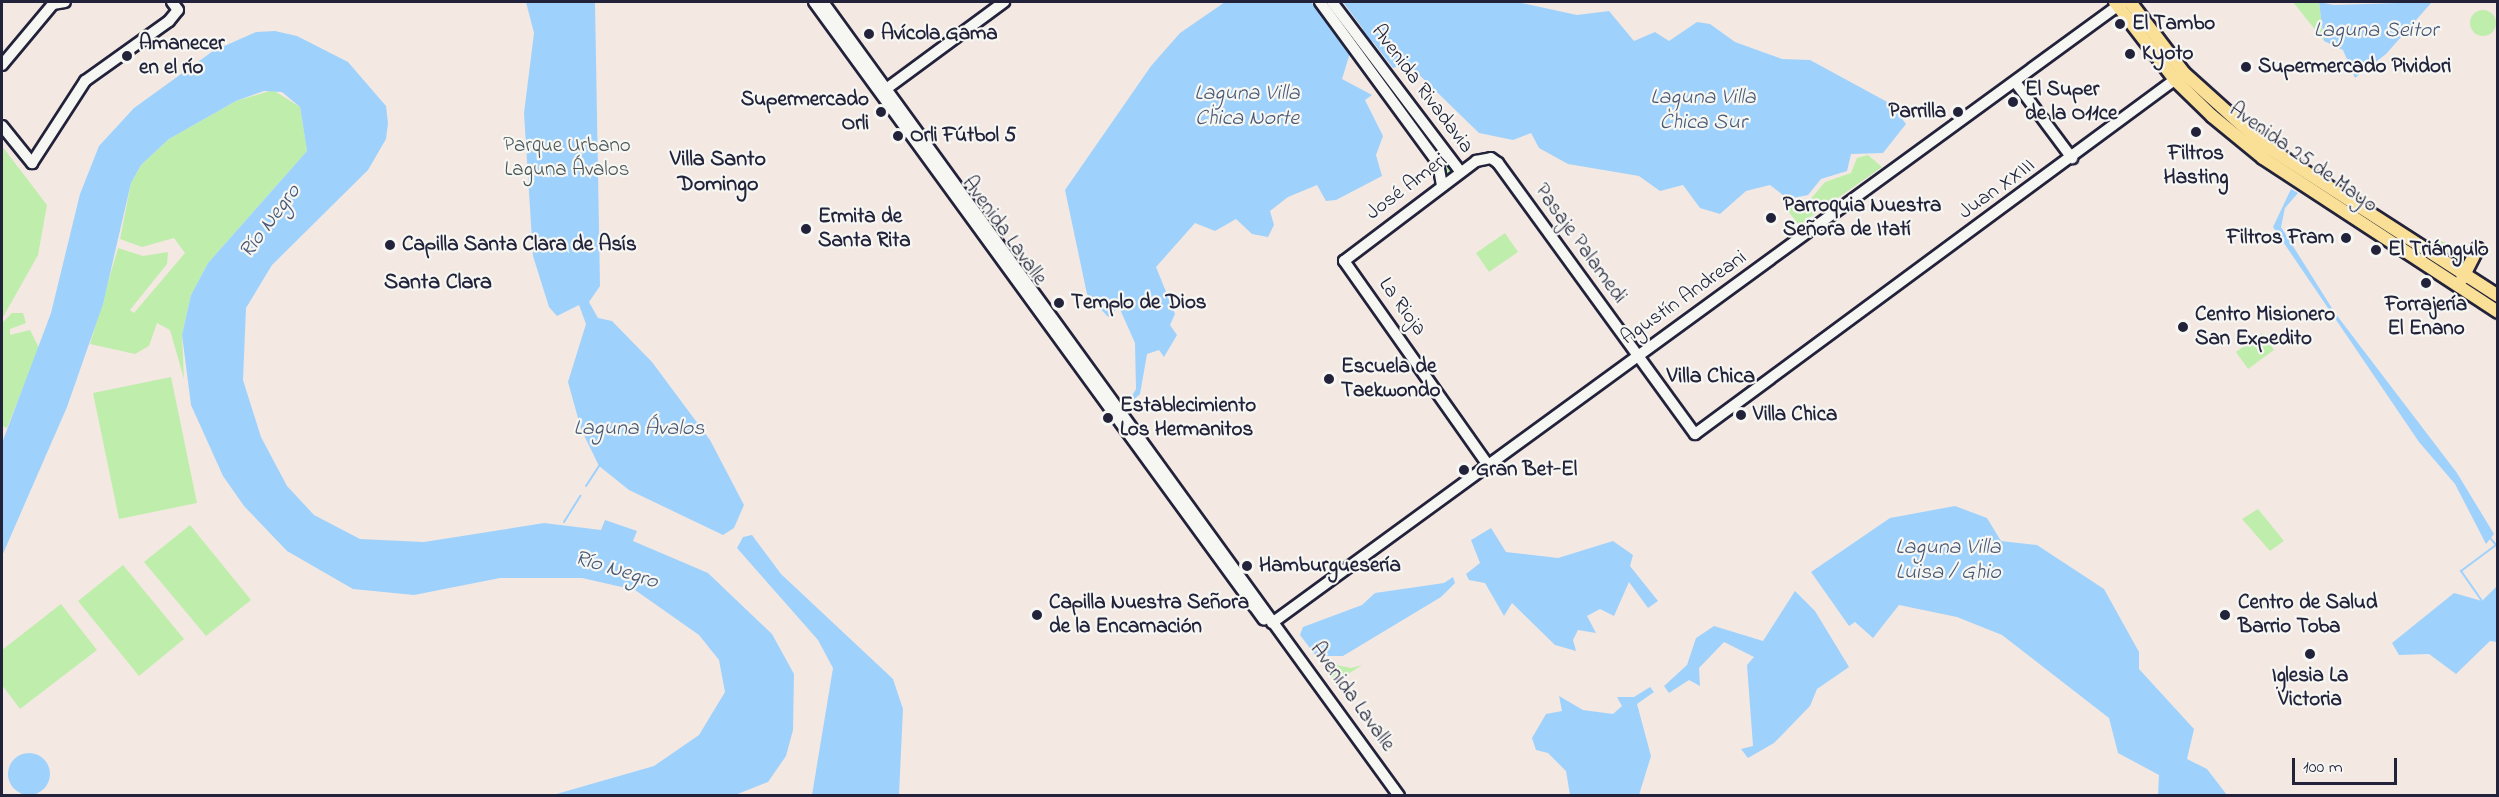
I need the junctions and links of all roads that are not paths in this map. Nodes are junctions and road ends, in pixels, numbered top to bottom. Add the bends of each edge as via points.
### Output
1 (65, 2) edge
2 (814, 2) edge
3 (823, 2) edge
4 (1004, 2) edge
5 (1320, 2) edge
6 (1332, 2) edge
7 (2121, 2) edge
8 (175, 6) edge
9 (1348, 32) junction
10 (1363, 53) junction
11 (2, 65) edge
12 (2180, 77) junction
13 (2016, 83) junction
14 (883, 91) junction
15 (2, 126) edge
16 (2072, 158) junction
17 (1498, 163) joint
18 (1460, 171) junction
19 (1442, 185) junction
20 (2477, 249) dead end
21 (1344, 261) joint
22 (2463, 278) junction
23 (2498, 296) edge
24 (2498, 312) edge
25 (1637, 355) junction
26 (1695, 434) joint
27 (1488, 465) junction
28 (1272, 623) junction
29 (1399, 795) edge

1 - 11 street via 53,4
2 - 14 street, Avenida Lavalle
3 - 14 street, Avenida Lavalle
4 - 14 street
5 - 9 street, Avenida Rivadavia
6 - 9 street, Avenida Rivadavia
7 - 12 main road, Avenida 25 de Mayo
7 - 13 street, Agustín Andreani
8 - 15 street via 84,81 32,163
9 - 10 street, Avenida Rivadavia
10 - 18 street, Avenida Rivadavia
10 - 19 street, Avenida Rivadavia via 1438,163
12 - 16 street, Juan XXIII
12 - 22 main road, Avenida 25 de Mayo via 2264,145
13 - 16 street
13 - 25 street, Agustín Andreani
14 - 28 street, Avenida Lavalle via 1203,519
16 - 26 street, Juan XXIII
17 - 18 street, José Ameri via 1484,158
17 - 25 street, Pasaje Palamedi
18 - 19 street, José Ameri
19 - 21 street, José Ameri
20 - 22 main road
21 - 27 street, La Rioja
22 - 23 main road, Avenida 25 de Mayo
22 - 24 main road, Avenida 25 de Mayo
25 - 26 street, Pasaje Palamedi
25 - 27 street, Agustín Andreani
27 - 28 street, Agustín Andreani
28 - 29 street, Avenida Lavalle

